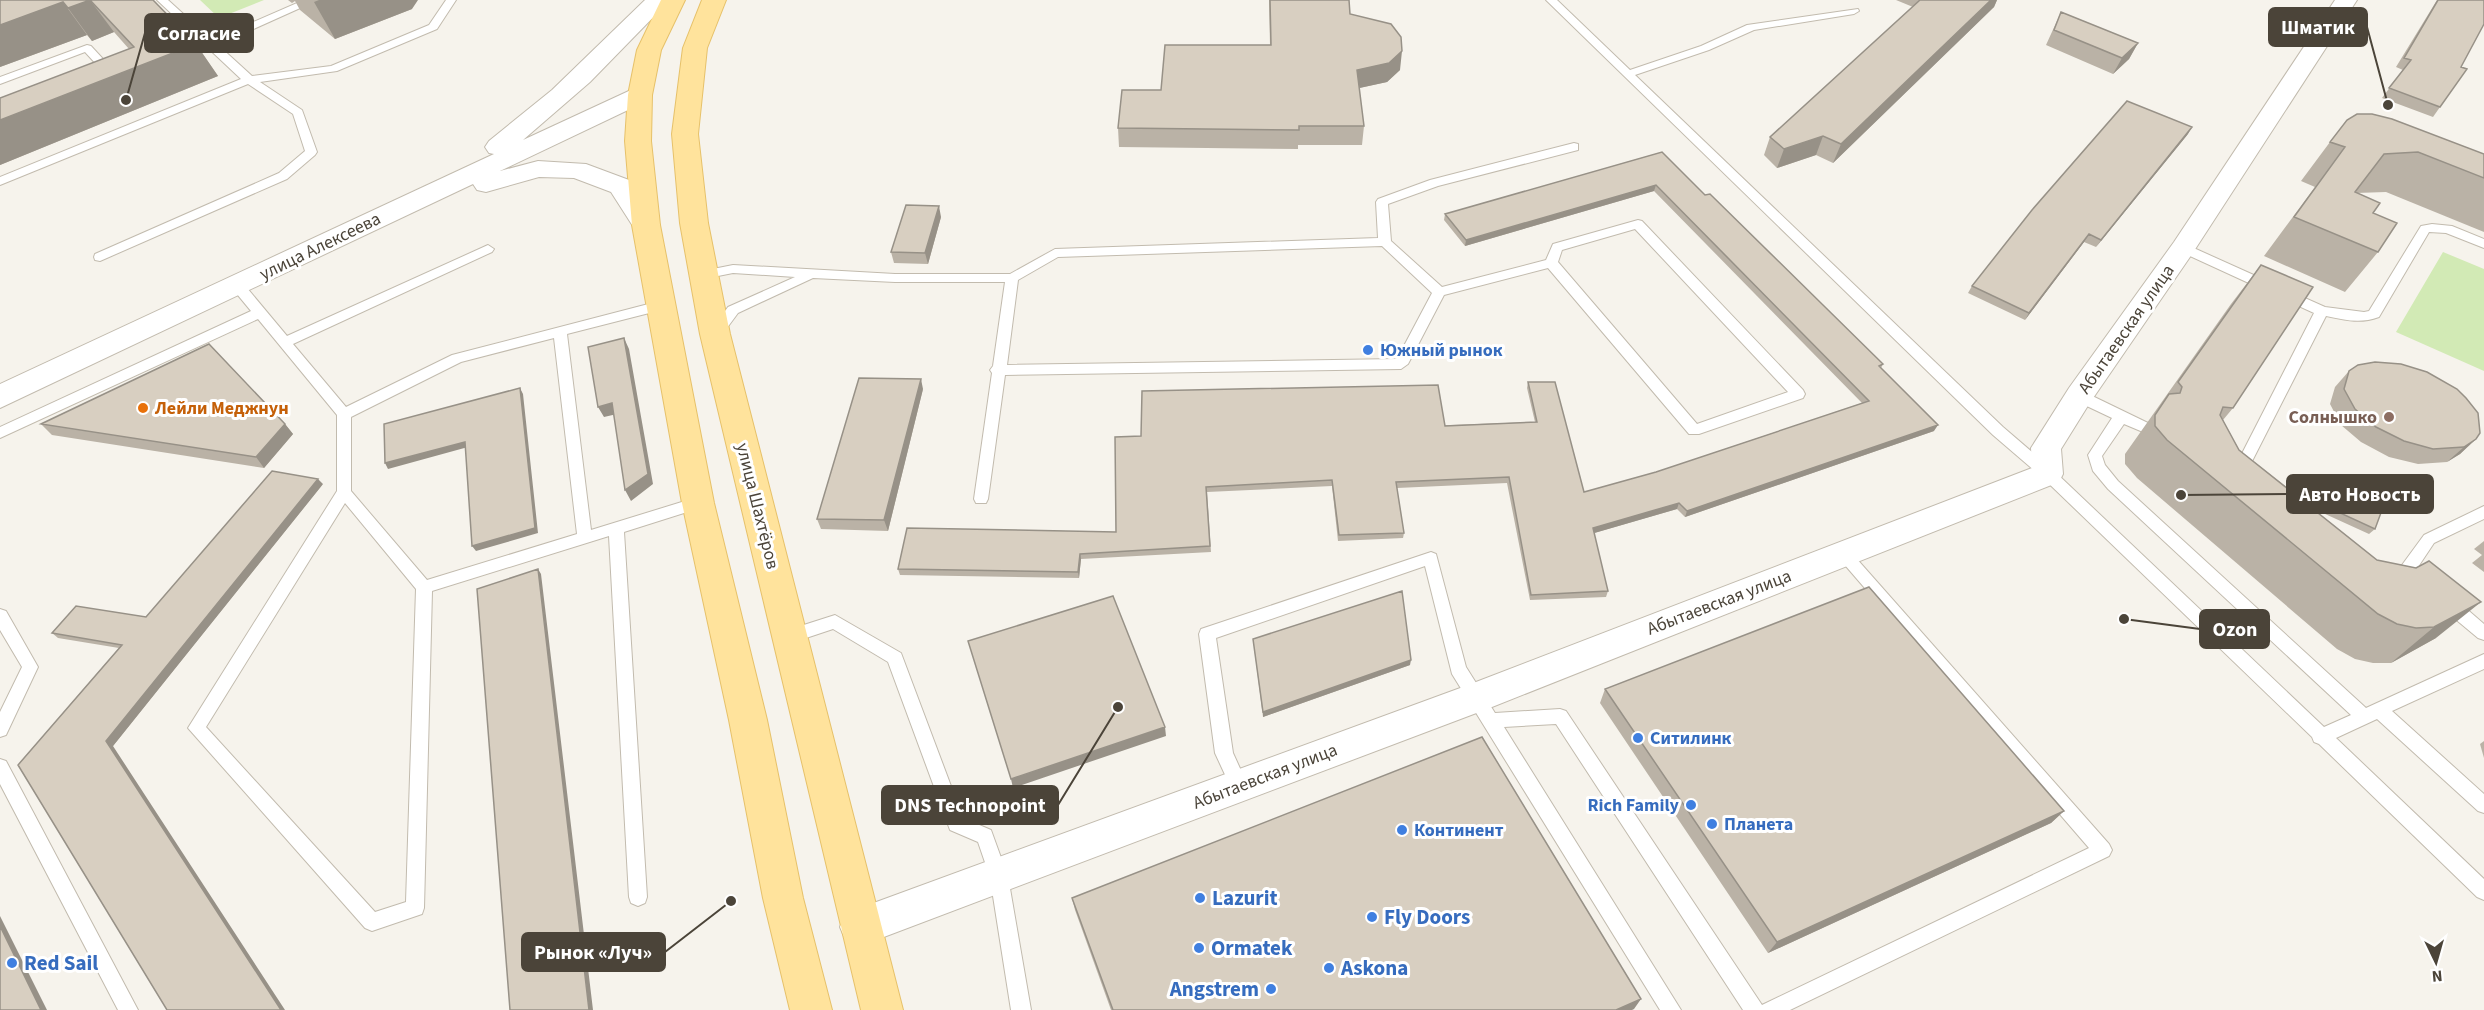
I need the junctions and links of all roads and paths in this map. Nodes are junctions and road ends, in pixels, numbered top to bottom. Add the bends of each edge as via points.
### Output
1 (162, 0) edge
2 (313, 0) edge
3 (451, 0) edge
4 (658, 0) edge
5 (673, 0) edge
6 (714, 0) edge
7 (1551, 0) edge
8 (2346, 0) edge
9 (1854, 11) dead end
10 (212, 44) junction
11 (1628, 74) junction
12 (249, 80) junction
13 (0, 81) edge
14 (104, 81) edge
15 (664, 92) junction
16 (1574, 147) dead end
17 (0, 181) edge
18 (373, 221) junction
19 (646, 225) junction
20 (1385, 242) junction
21 (2484, 244) edge
22 (2183, 248) junction
23 (488, 249) dead end
24 (100, 257) dead end
25 (1551, 263) junction
26 (703, 275) junction
27 (811, 275) junction
28 (1012, 278) junction
29 (237, 285) junction
30 (1439, 292) junction
31 (660, 306) junction
32 (2322, 311) junction
33 (258, 312) junction
34 (560, 332) junction
35 (715, 334) junction
36 (285, 342) junction
37 (997, 370) junction
38 (2079, 396) junction
39 (0, 398) edge
40 (344, 414) junction
41 (2121, 417) junction
42 (2144, 427) dead end
43 (0, 433) edge
44 (2048, 474) junction
45 (2239, 489) edge
46 (344, 492) junction
47 (981, 499) dead end
48 (698, 503) junction
49 (2484, 513) edge
50 (616, 528) junction
51 (585, 539) junction
52 (1843, 554) junction
53 (2407, 571) edge
54 (423, 587) junction
55 (2436, 592) edge
56 (0, 616) edge
57 (2484, 633) edge
58 (791, 636) junction
59 (2484, 661) edge
60 (1483, 709) junction
61 (2371, 712) junction
62 (0, 730) edge
63 (2320, 737) junction
64 (0, 768) edge
65 (1239, 786) junction
66 (2484, 806) edge
67 (999, 877) junction
68 (2484, 891) edge
69 (638, 897) dead end
70 (860, 927) junction
71 (128, 1010) edge
72 (811, 1010) edge
73 (882, 1010) edge
74 (1021, 1010) edge
75 (1671, 1010) edge
76 (1754, 1010) edge
77 (1769, 1010) edge

1 - 10 lane
2 - 10 lane
3 - 12 lane via 434,27 333,69
4 - 18 street via 577,80 500,146
5 - 15 main road, улица Шахтёров via 649,50
6 - 15 main road, улица Шахтёров via 695,48
7 - 11 lane
8 - 22 street, Абытаевская улица
9 - 11 lane via 1751,27 1705,48
10 - 12 lane
11 - 44 lane via 1998,431
12 - 17 lane
12 - 24 lane via 298,112 311,152 283,176
13 - 14 lane via 87,48 114,77
15 - 18 street, улица Алексеева
15 - 19 main road, улица Шахтёров via 638,141
15 - 26 main road, улица Шахтёров via 685,134
16 - 20 lane via 1434,183 1382,202
18 - 19 street via 538,169 577,170 620,186
18 - 29 street, улица Алексеева
19 - 31 main road, улица Шахтёров
20 - 28 lane via 1054,253
20 - 30 lane
21 - 32 lane via 2446,229 2425,229 2374,314 2351,317
22 - 32 lane
22 - 38 street, Абытаевская улица
23 - 36 lane
25 - 25 lane via 1694,430 1797,394 1638,224 1557,247
25 - 30 lane
26 - 27 lane via 733,269
26 - 35 main road, улица Шахтёров
27 - 28 lane
27 - 35 lane via 733,310
28 - 37 lane
29 - 33 lane
29 - 39 street, улица Алексеева
30 - 37 lane via 1401,364
31 - 34 lane
31 - 48 main road, улица Шахтёров
32 - 45 lane via 2234,468
33 - 36 lane
33 - 43 lane
34 - 40 lane via 457,358
34 - 51 lane
35 - 58 main road, улица Шахтёров
36 - 40 lane
37 - 47 lane
38 - 41 lane
38 - 44 street, Абытаевская улица via 2046,448
40 - 46 lane
41 - 42 lane
41 - 61 lane via 2095,455 2098,467 2113,485
44 - 52 street, Абытаевская улица
44 - 63 lane
46 - 54 lane
46 - 54 lane via 196,728 372,922 415,908
48 - 50 lane
48 - 72 main road, улица Шахтёров
49 - 53 lane via 2429,539
50 - 51 lane
50 - 69 lane
51 - 54 lane
52 - 60 street, Абытаевская улица
52 - 77 lane via 2103,850
55 - 57 lane
56 - 62 lane via 30,667
58 - 67 lane via 835,622 895,658 956,824 986,836
58 - 70 main road, улица Шахтёров
59 - 61 lane
60 - 65 street, Абытаевская улица
60 - 65 lane via 1458,669 1431,558 1207,634 1224,753
60 - 75 lane
60 - 76 lane via 1560,716
61 - 63 lane
61 - 66 lane
63 - 68 lane
64 - 71 lane
65 - 67 street, Абытаевская улица
67 - 70 street, Абытаевская улица
67 - 74 lane
70 - 73 main road, улица Шахтёров

